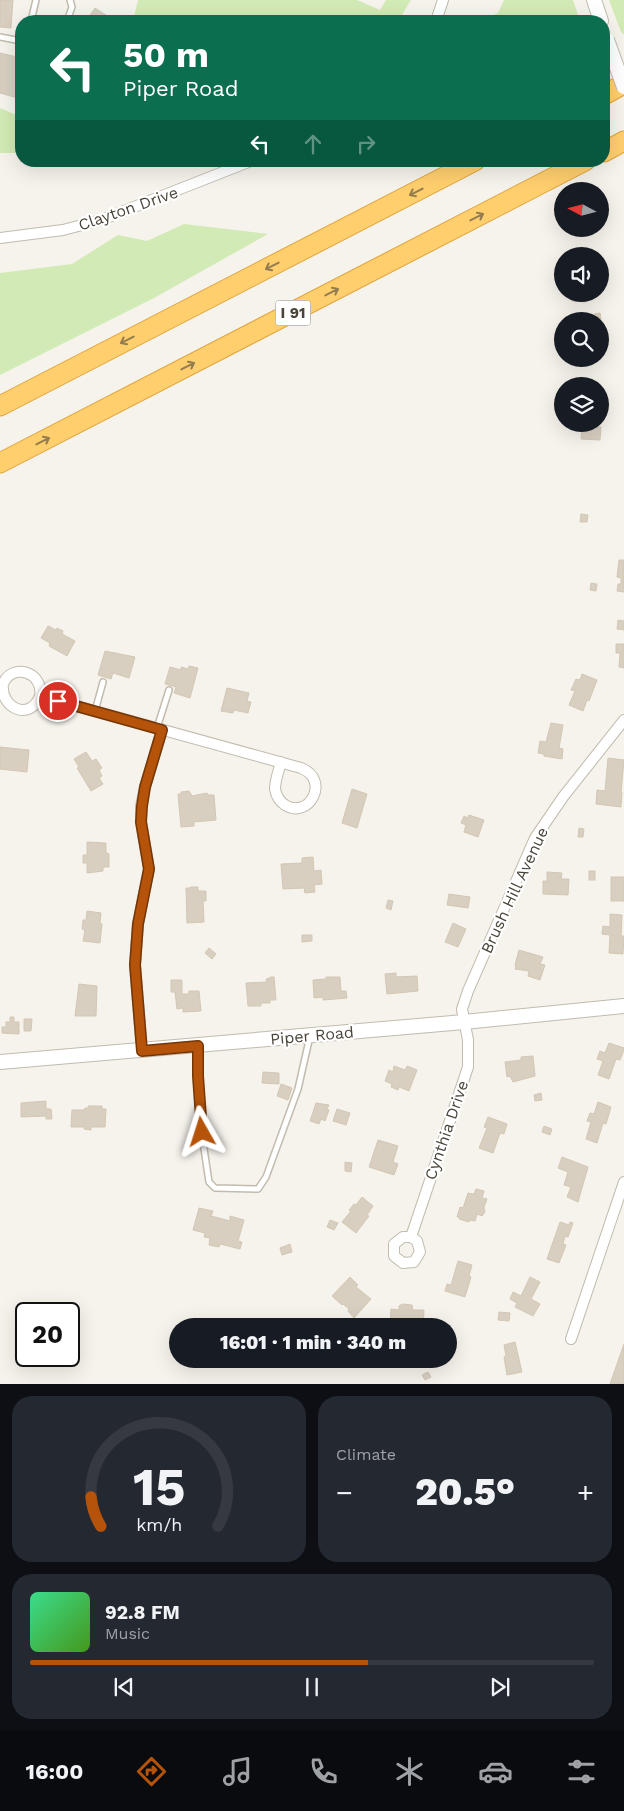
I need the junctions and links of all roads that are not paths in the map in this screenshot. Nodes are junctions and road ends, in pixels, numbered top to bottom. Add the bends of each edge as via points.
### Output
1 (36, 0) edge
2 (70, 0) edge
3 (443, 0) edge
4 (594, 0) edge
5 (32, 15) edge
6 (69, 15) edge
7 (438, 15) edge
8 (599, 15) edge
9 (0, 36) edge
10 (15, 40) edge
11 (610, 46) edge
12 (624, 86) edge
13 (610, 92) edge
14 (624, 141) edge
15 (610, 149) edge
16 (236, 167) edge
17 (463, 167) edge
18 (573, 167) edge
19 (0, 238) edge
20 (0, 406) edge
21 (0, 463) edge
22 (103, 682) dead end
23 (169, 690) dead end
24 (40, 696) dead end
25 (95, 711) junction
26 (624, 720) edge
27 (159, 729) junction
28 (281, 762) junction
29 (624, 1006) edge
30 (464, 1022) junction
31 (310, 1036) junction
32 (198, 1046) junction
33 (142, 1051) junction
34 (0, 1062) edge
35 (624, 1182) edge
36 (410, 1236) dead end
37 (571, 1339) dead end

1 - 5 lane
2 - 6 lane via 72,7
3 - 7 street
4 - 8 street
9 - 10 lane
11 - 12 street, bridge
12 - 13 highway
14 - 15 highway
16 - 19 street, Clayton Drive via 81,226
17 -> 20 highway
21 -> 18 highway, I 91
22 - 25 lane
23 - 27 lane
24 - 25 street
25 - 27 street
26 - 30 street, Brush Hill Avenue via 535,838 468,991 462,1009
27 - 28 street
27 - 33 street via 145,787 141,822 149,869 138,924 135,965
28 - 28 street via 275,786 278,797 290,807 306,805 315,793 314,777 305,769
29 - 30 street, Piper Road
30 - 31 street, Piper Road
30 - 36 street, Cynthia Drive via 468,1067
31 - 32 street, Piper Road
31 - 32 lane via 298,1089 266,1177 258,1189 215,1188 209,1182 199,1115
32 - 33 street, Piper Road
33 - 34 street, Piper Road
35 - 37 street

